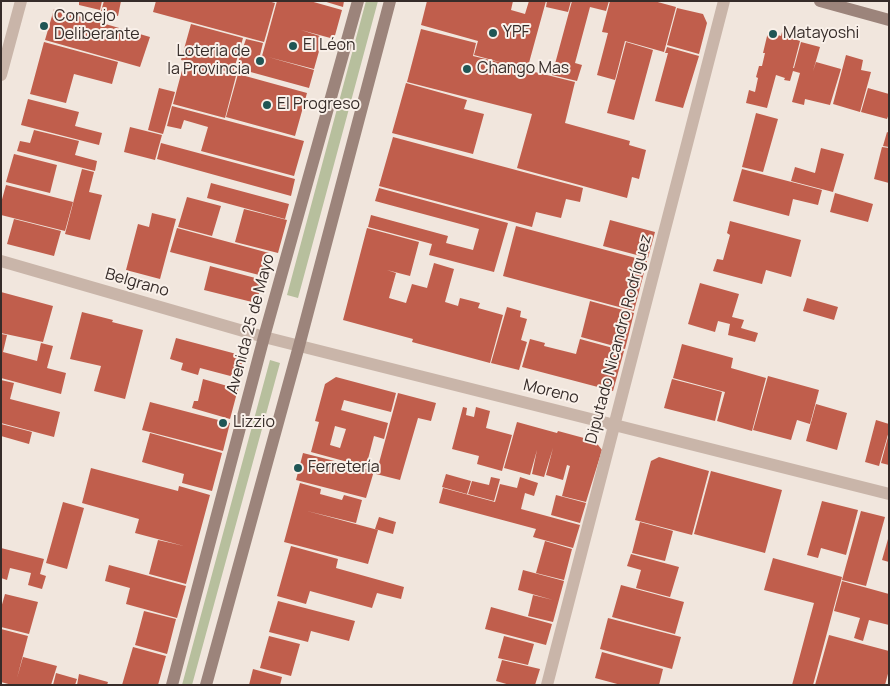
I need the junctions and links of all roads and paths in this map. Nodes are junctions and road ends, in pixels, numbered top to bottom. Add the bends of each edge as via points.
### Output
1 (21, 1) edge
2 (358, 1) edge
3 (390, 1) edge
4 (724, 1) edge
5 (820, 1) edge
6 (889, 20) edge
7 (1, 75) edge
8 (1, 261) edge
9 (264, 337) junction
10 (299, 346) junction
11 (614, 425) junction
12 (889, 494) edge
13 (172, 685) edge
14 (206, 685) edge
15 (546, 685) edge

1 - 7 street
2 - 9 main road, Avenida 25 de Mayo
3 - 10 main road
4 - 11 street, Diputado Nicandro Rodríguez
5 - 6 main road
8 - 9 street, Belgrano
9 - 10 street, Moreno
9 - 13 main road, Avenida 25 de Mayo
10 - 11 street, Moreno
10 - 14 main road
11 - 12 street, Moreno
11 - 15 street, Diputado Nicandro Rodríguez

